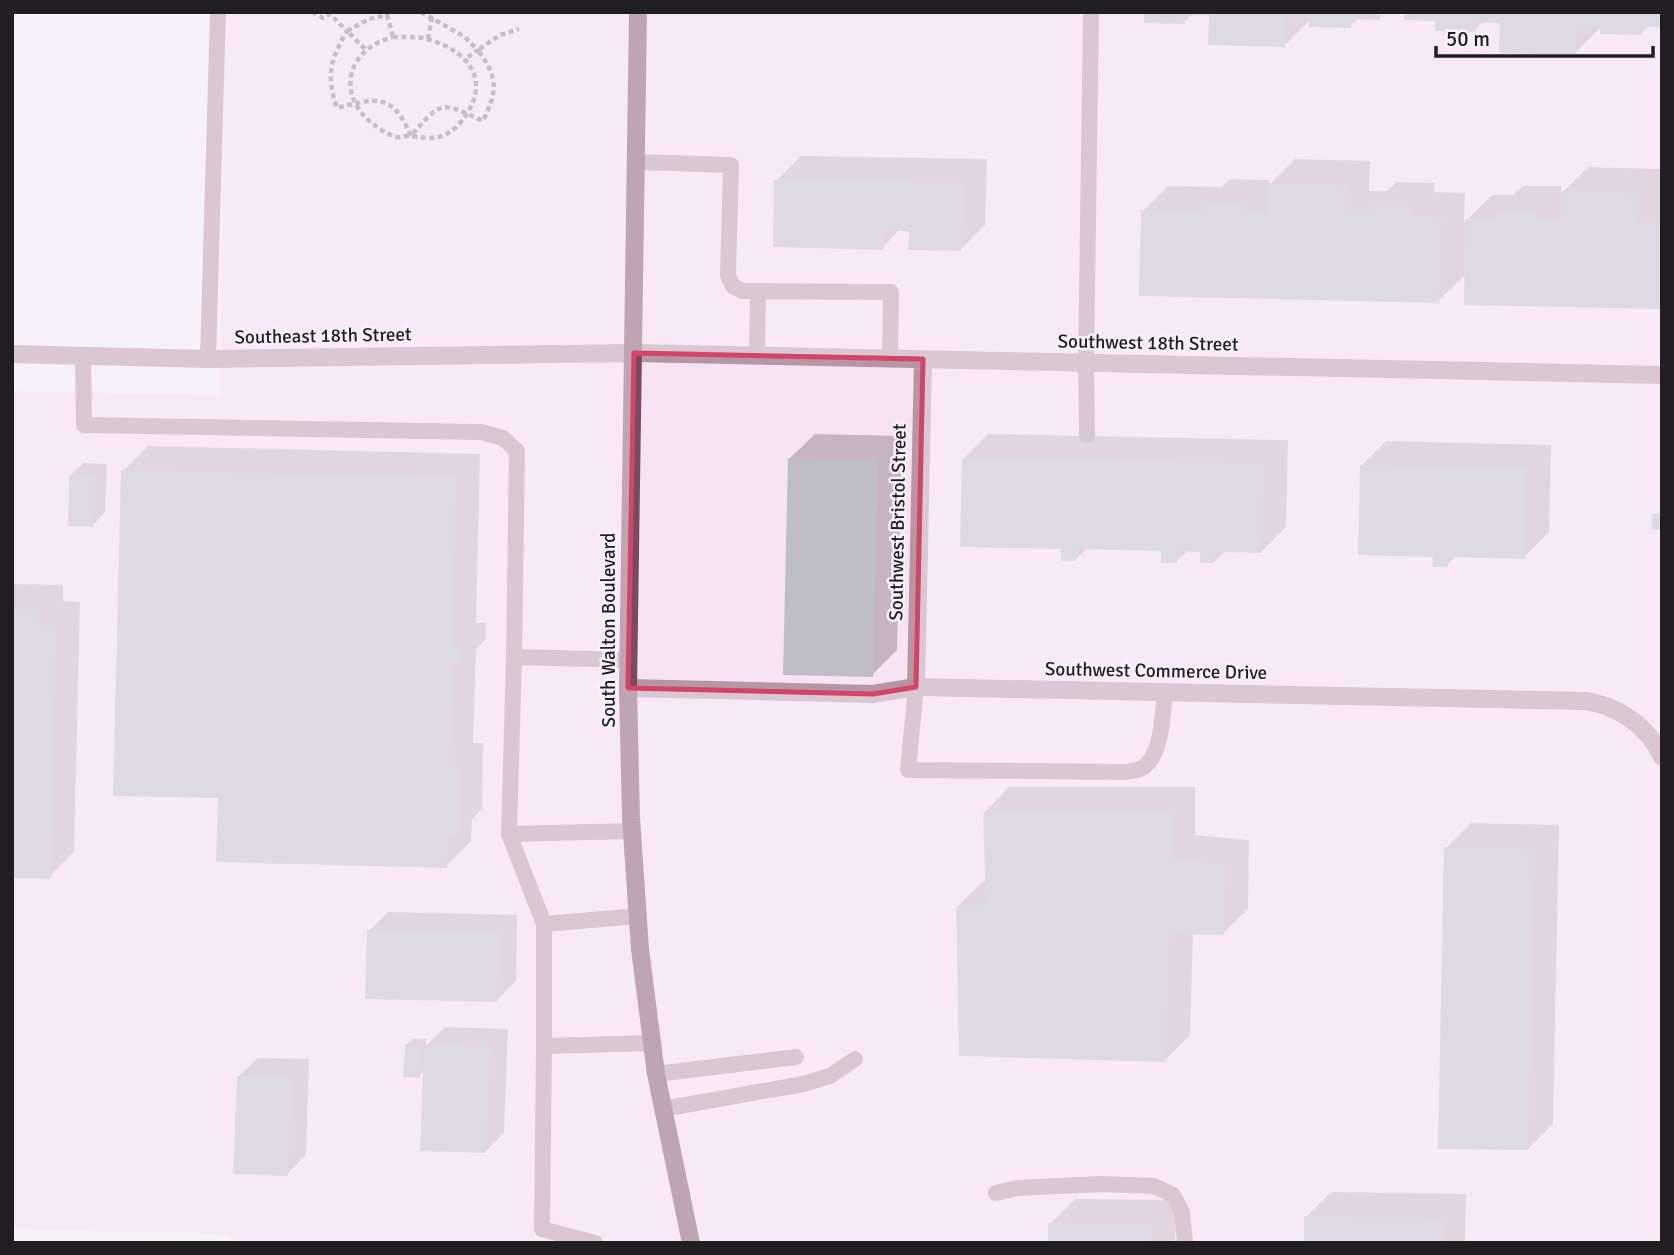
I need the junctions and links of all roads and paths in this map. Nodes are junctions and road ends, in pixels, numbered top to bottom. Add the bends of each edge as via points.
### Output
1 (218, 12) edge
2 (312, 12) edge
3 (421, 12) edge
4 (639, 12) edge
5 (1091, 12) edge
6 (331, 13) edge
7 (387, 14) edge
8 (432, 17) junction
9 (519, 29) dead end
10 (347, 31) junction
11 (393, 37) junction
12 (428, 39) junction
13 (365, 49) junction
14 (478, 50) junction
15 (465, 60) junction
16 (355, 103) junction
17 (467, 114) junction
18 (411, 136) junction
19 (636, 162) junction
20 (758, 291) junction
21 (634, 353) junction
22 (12, 354) edge
23 (83, 356) junction
24 (757, 356) junction
25 (890, 358) junction
26 (208, 359) junction
27 (923, 359) junction
28 (1086, 363) junction
29 (1662, 375) edge
30 (1087, 435) dead end
31 (514, 657) junction
32 (629, 660) junction
33 (916, 687) junction
34 (628, 688) junction
35 (1165, 692) junction
36 (1662, 757) edge
37 (632, 831) junction
38 (509, 834) junction
39 (638, 916) junction
40 (544, 924) junction
41 (652, 1043) junction
42 (544, 1046) junction
43 (796, 1057) dead end
44 (855, 1059) dead end
45 (656, 1074) junction
46 (663, 1110) junction
47 (996, 1193) dead end
48 (595, 1243) edge
49 (691, 1243) edge
50 (1185, 1243) edge

1 - 26 lane
2 - 6 path via 323,18
3 - 8 path
4 - 19 main road, South Walton Boulevard
5 - 28 lane
6 - 10 path
7 - 10 path
7 - 11 path
8 - 12 path
8 - 14 path
9 - 14 path
10 - 13 path
10 - 16 path via 331,65 330,88 337,108
11 - 12 path
11 - 13 path
12 - 15 path
13 - 16 path via 353,64
14 - 15 path
14 - 17 path via 495,83 492,103 483,121
15 - 17 path via 478,88
16 - 18 path via 382,130 397,137
16 - 18 path via 379,100 394,108
17 - 18 path via 457,127 437,138
17 - 18 path via 452,106 441,107
19 - 20 lane via 731,165 728,276 742,291
19 - 21 main road, South Walton Boulevard
20 - 24 lane
20 - 25 lane via 891,292
21 - 24 street, Southwest 18th Street
21 - 26 street, Southeast 18th Street
21 - 32 main road, South Walton Boulevard
22 - 23 street, Southeast 18th Street
23 - 26 street, Southeast 18th Street
23 - 31 lane via 83,425 481,432 503,438 517,451
24 - 25 street, Southwest 18th Street
25 - 27 street, Southwest 18th Street
27 - 28 street, Southwest 18th Street
27 - 33 street, Southwest Bristol Street
28 - 29 street, Southwest 18th Street
28 - 30 lane
31 - 32 lane
31 - 38 lane
32 - 34 main road, South Walton Boulevard
33 - 34 street, Southwest Commerce Drive via 873,694
33 - 35 street, Southwest Commerce Drive
33 - 35 lane via 908,770 1141,769 1154,753
34 - 37 main road, South Walton Boulevard
35 - 36 street, Southwest Commerce Drive via 1596,702 1632,719
37 - 38 lane
37 - 39 main road, South Walton Boulevard
38 - 40 lane
39 - 40 lane
39 - 41 main road, South Walton Boulevard
40 - 42 lane
41 - 42 lane
41 - 45 main road, South Walton Boulevard
42 - 48 lane via 542,1229
43 - 45 lane
44 - 46 lane via 830,1076 803,1084
45 - 46 main road, South Walton Boulevard
46 - 49 main road, South Walton Boulevard
47 - 50 lane via 1102,1184 1154,1186 1173,1195 1182,1212

